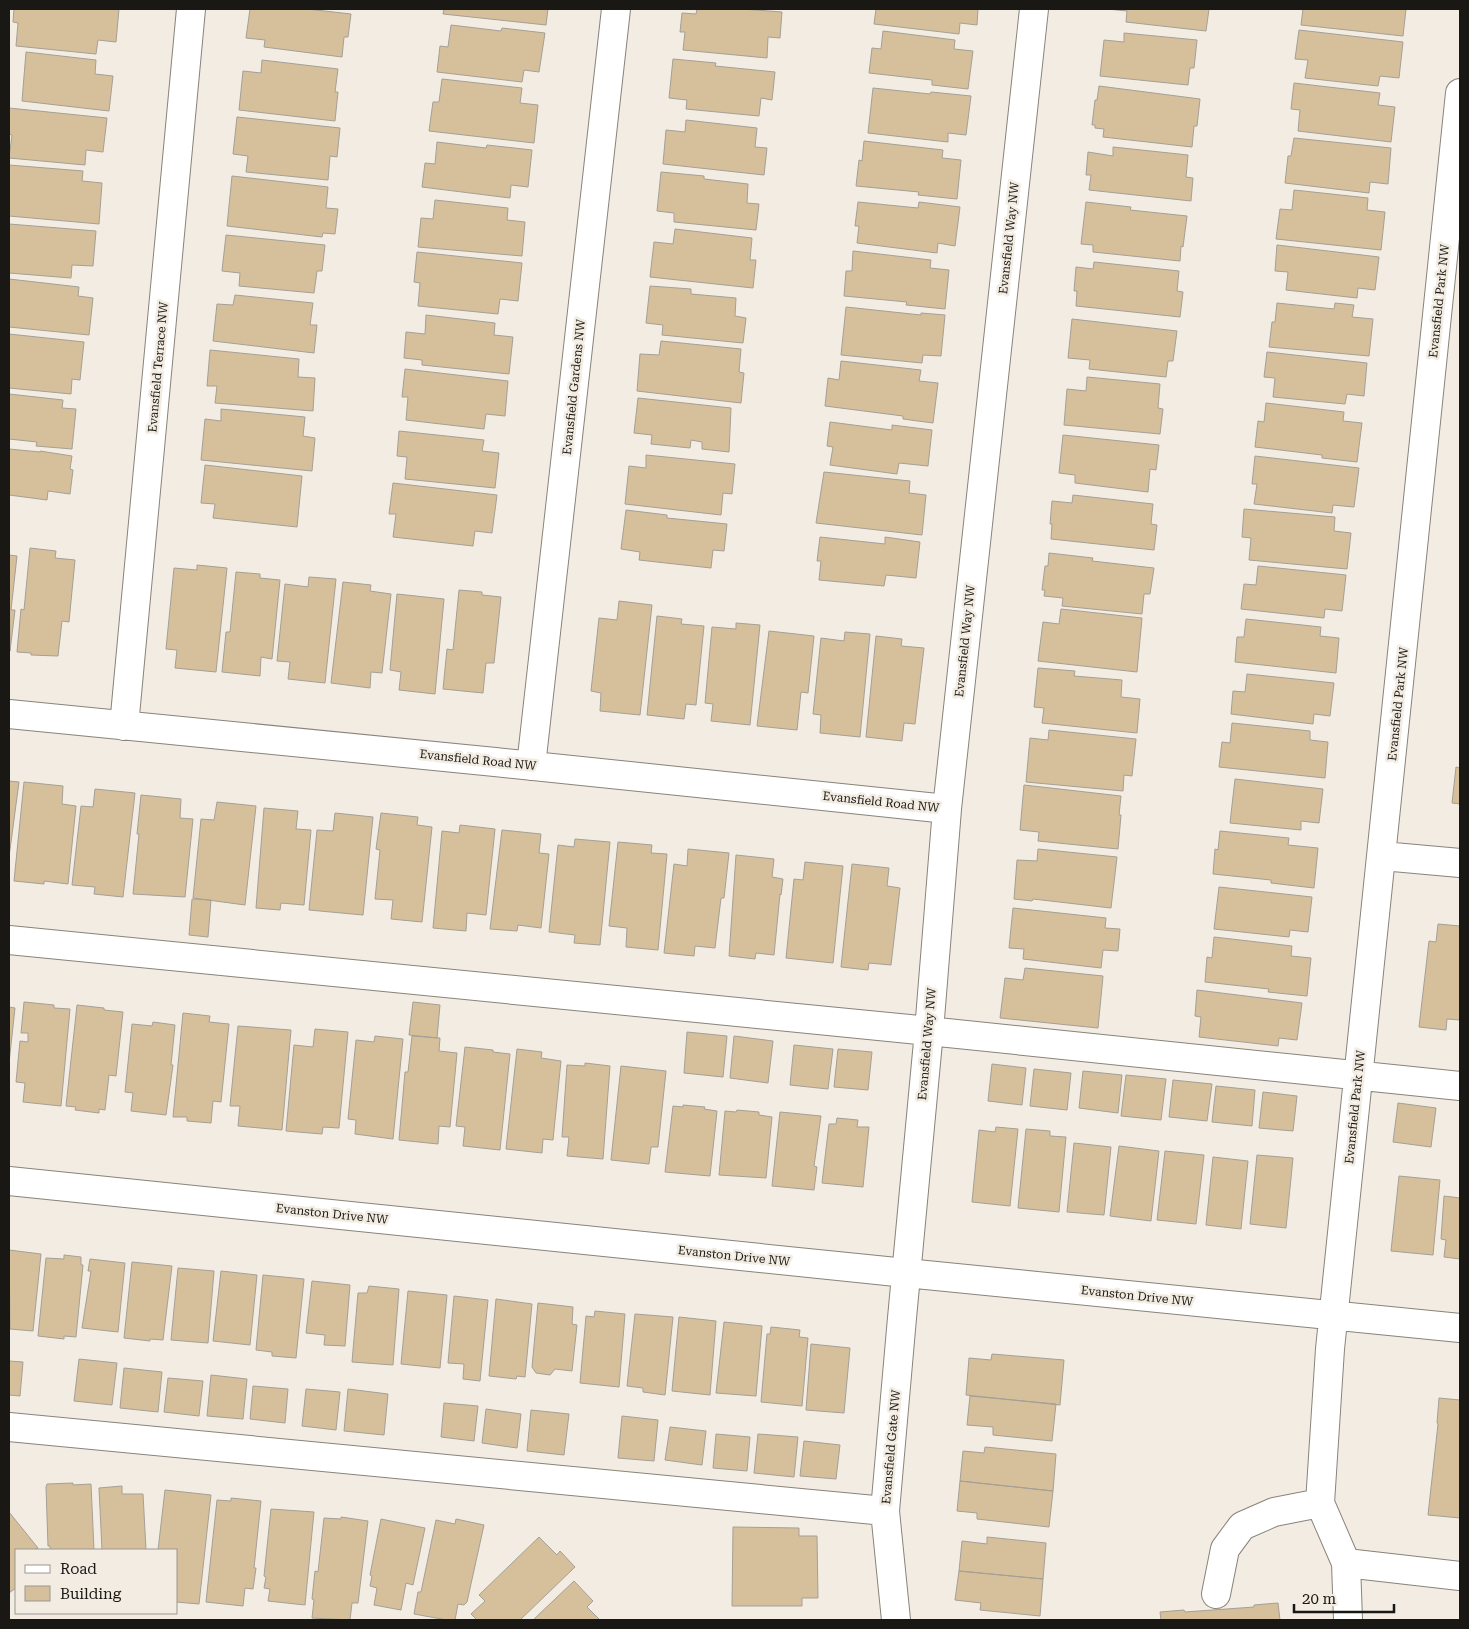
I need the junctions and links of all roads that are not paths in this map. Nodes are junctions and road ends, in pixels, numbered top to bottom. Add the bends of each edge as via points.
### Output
1 (191, 9) edge
2 (616, 9) edge
3 (1034, 9) edge
4 (1460, 93) edge
5 (9, 714) edge
6 (124, 726) junction
7 (531, 766) junction
8 (947, 809) junction
9 (1382, 856) junction
10 (1460, 863) edge
11 (9, 940) edge
12 (929, 1032) junction
13 (1358, 1076) junction
14 (1460, 1086) edge
15 (9, 1181) edge
16 (906, 1273) junction
17 (1333, 1315) junction
18 (1460, 1328) edge
19 (9, 1427) edge
20 (1320, 1503) junction
21 (885, 1511) junction
22 (1346, 1563) junction
23 (1460, 1576) edge
24 (1216, 1594) dead end
25 (896, 1620) edge
26 (1348, 1620) edge

1 - 6 street, Evansfield Terrace NW
2 - 7 street, Evansfield Gardens NW
3 - 8 street, Evansfield Way NW
4 - 9 street, Evansfield Park NW
5 - 6 street, Evansfield Road NW
6 - 7 street, Evansfield Road NW
7 - 8 street, Evansfield Road NW
8 - 12 street, Evansfield Way NW
9 - 10 street
9 - 13 street, Evansfield Park NW
11 - 12 street
12 - 13 street
12 - 16 street, Evansfield Way NW
13 - 14 street
13 - 17 street, Evansfield Park NW
15 - 16 street, Evanston Drive NW
16 - 17 street, Evanston Drive NW
16 - 21 street, Evansfield Gate NW
17 - 18 street, Evanston Drive NW
17 - 20 street, Evansfield Park NW
19 - 21 street
20 - 22 street
20 - 24 street via 1274,1512 1242,1526 1225,1549
21 - 25 street, Evansfield Gate NW
22 - 23 street
22 - 26 street

